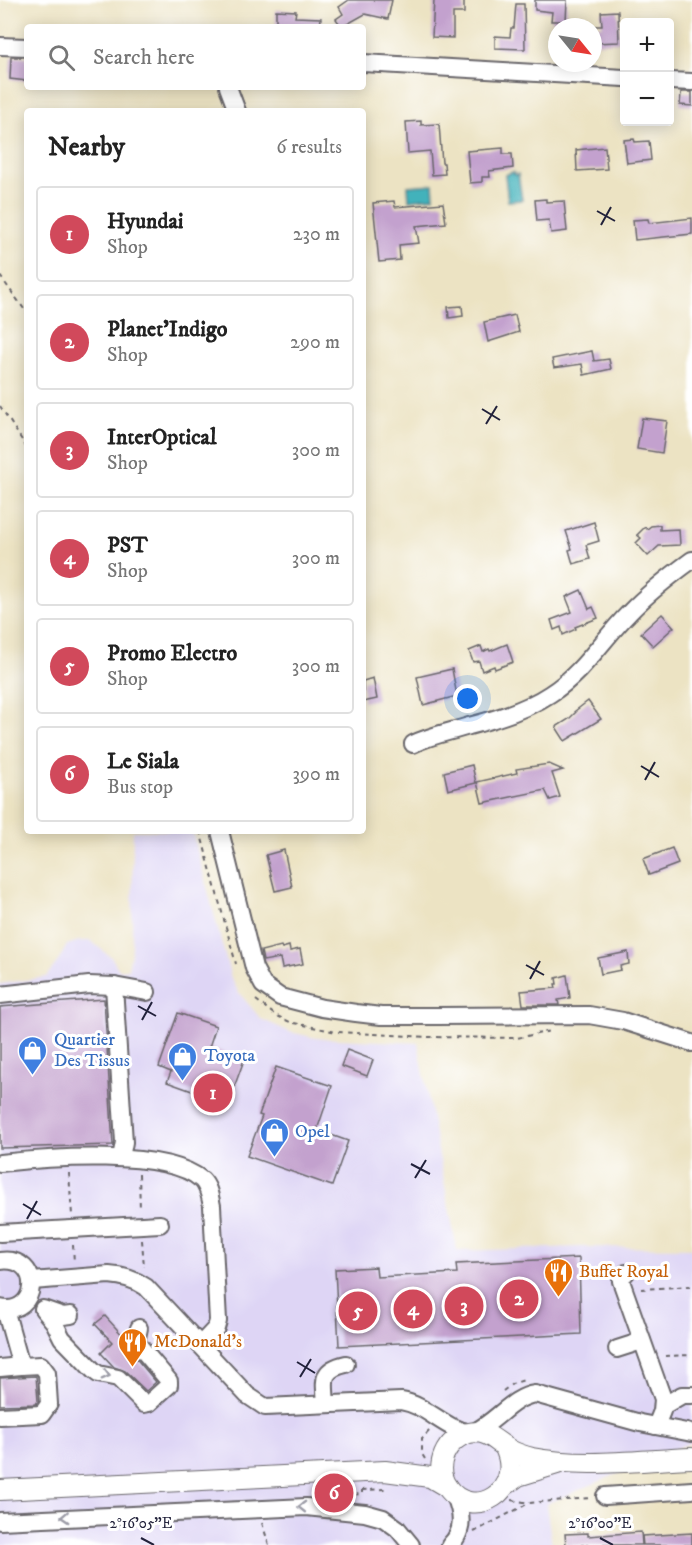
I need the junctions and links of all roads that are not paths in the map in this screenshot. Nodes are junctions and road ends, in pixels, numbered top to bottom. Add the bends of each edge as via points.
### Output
1 (0, 46) edge
2 (24, 47) edge
3 (366, 63) edge
4 (620, 78) edge
5 (674, 81) edge
6 (692, 82) edge
7 (229, 90) edge
8 (236, 108) edge
9 (692, 560) edge
10 (413, 744) dead end
11 (221, 834) edge
12 (114, 986) junction
13 (147, 992) dead end
14 (0, 995) edge
15 (692, 1043) edge
16 (121, 1158) junction
17 (0, 1163) edge
18 (160, 1224) dead end
19 (0, 1233) edge
20 (0, 1260) edge
21 (626, 1273) dead end
22 (32, 1281) junction
23 (27, 1298) junction
24 (2, 1309) edge
25 (43, 1309) junction
26 (71, 1315) dead end
27 (139, 1329) dead end
28 (200, 1345) junction
29 (617, 1349) dead end
30 (648, 1350) junction
31 (346, 1364) dead end
32 (21, 1366) junction
33 (0, 1368) edge
34 (692, 1395) edge
35 (326, 1404) junction
36 (511, 1405) junction
37 (663, 1406) junction
38 (422, 1409) junction
39 (0, 1416) edge
40 (656, 1426) junction
41 (472, 1433) junction
42 (692, 1433) edge
43 (503, 1445) junction
44 (446, 1449) junction
45 (692, 1458) edge
46 (563, 1463) junction
47 (385, 1471) junction
48 (506, 1485) junction
49 (0, 1490) edge
50 (692, 1490) edge
51 (451, 1491) junction
52 (605, 1496) road end
53 (483, 1502) junction
54 (0, 1521) edge
55 (466, 1538) edge
56 (411, 1545) edge
57 (450, 1545) edge

1 - 2 street
3 - 4 street
5 - 6 street
7 - 8 street
9 - 10 street via 629,613 584,667 548,696 500,717
11 - 15 street via 255,968 263,985 280,997 322,1008 381,1016 589,1015 623,1021
12 - 13 street
12 - 14 street
12 - 16 street via 124,1142
16 - 17 street
16 - 28 street via 178,1169 201,1180 208,1190 218,1321 214,1332
18 - 19 street
20 - 22 street via 17,1262
21 - 30 street via 621,1281 636,1311
22 - 23 street
22 - 28 street via 109,1275 130,1278 146,1287
23 - 24 street via 18,1307
23 - 25 street
24 - 32 street
25 - 26 street
25 -> 27 street via 62,1338 93,1370 118,1378 144,1404 169,1381 136,1342
28 - 35 street via 259,1404
29 - 30 street
30 - 37 street via 663,1387
31 - 35 street via 328,1371 324,1377
32 - 33 street
32 - 39 street via 41,1365 47,1373 49,1404 42,1414
34 - 37 street via 682,1395
35 - 38 street via 401,1401
36 - 40 street via 535,1394
36 - 41 street
36 - 43 street
37 - 40 street
38 - 41 street via 448,1426
38 - 44 street via 442,1434
40 - 42 street
41 - 43 main road via 491,1436
41 - 44 main road via 460,1436
43 - 46 main road via 517,1454
43 - 48 main road via 511,1466
44 - 47 main road via 425,1461
44 - 51 main road via 441,1469
45 - 46 main road
46 - 48 main road via 518,1476
47 - 49 main road
47 - 51 main road via 430,1477
48 - 53 main road
50 - 52 street
51 - 53 main road via 464,1500
51 - 57 street via 460,1507 461,1522
53 - 55 street via 470,1520
56 -> 54 street via 383,1518 306,1507

